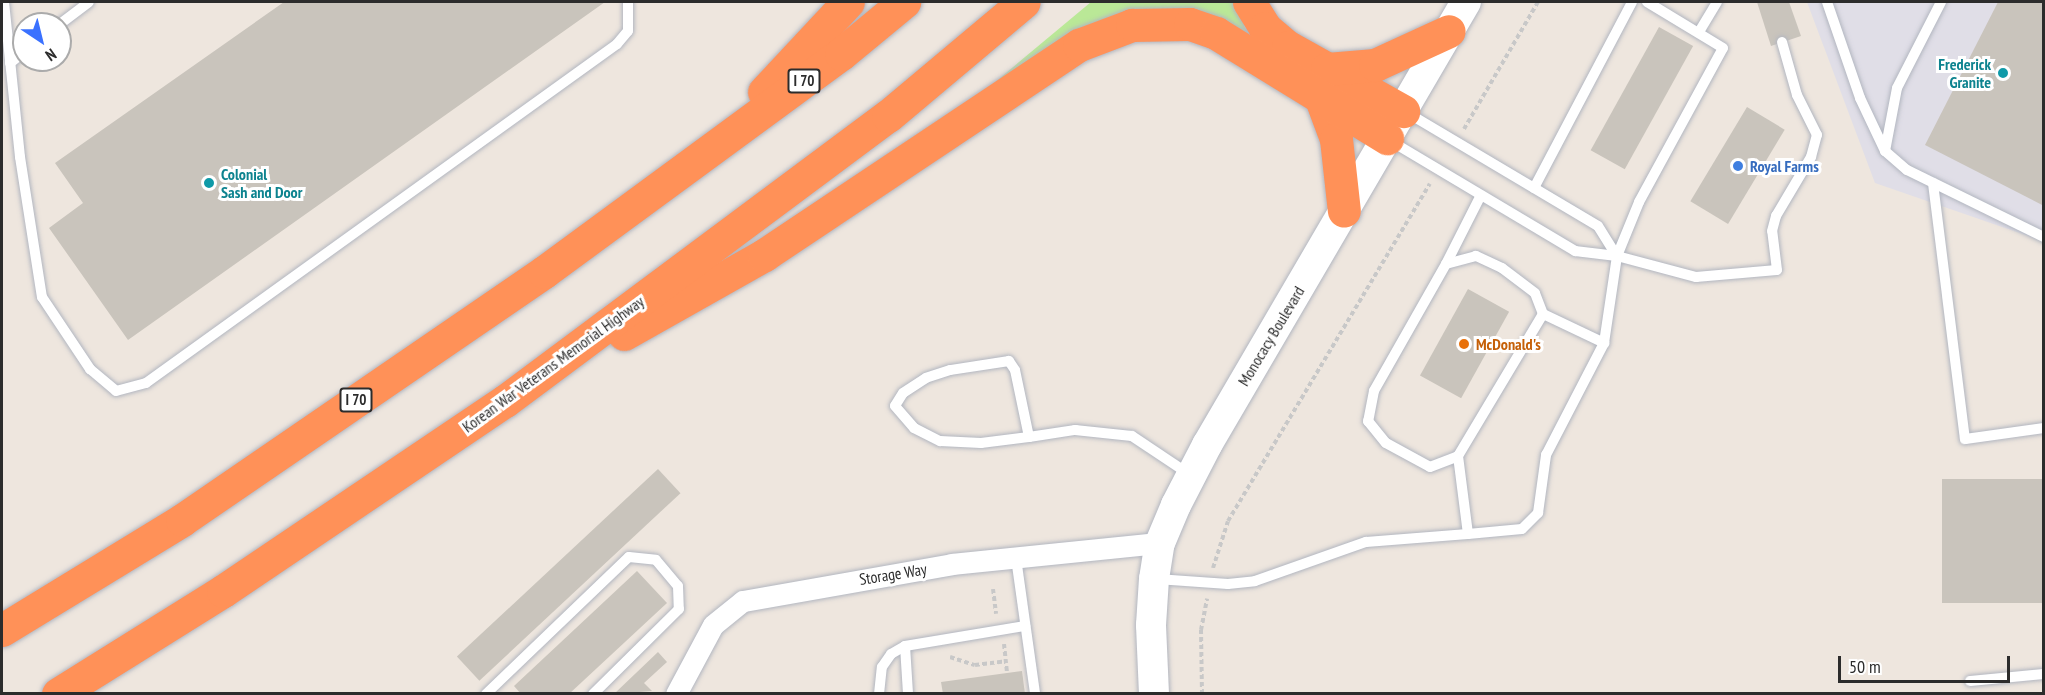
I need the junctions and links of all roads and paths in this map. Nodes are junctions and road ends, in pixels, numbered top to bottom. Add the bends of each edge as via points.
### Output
1 (4, 2) edge
2 (89, 2) edge
3 (627, 2) edge
4 (848, 2) edge
5 (904, 2) edge
6 (1024, 2) edge
7 (1249, 2) edge
8 (1466, 2) edge
9 (1538, 2) edge
10 (1632, 2) edge
11 (1647, 2) edge
12 (1718, 2) edge
13 (1827, 2) edge
14 (1941, 2) edge
15 (72, 15) edge
16 (1449, 31) junction
17 (1699, 32) junction
18 (1782, 42) dead end
19 (10, 63) joint
20 (1324, 83) junction
21 (1403, 111) junction
22 (1387, 138) junction
23 (1456, 143) junction
24 (1885, 151) junction
25 (702, 157) junction
26 (1439, 170) junction
27 (1933, 183) junction
28 (1534, 188) junction
29 (1481, 195) junction
30 (1344, 211) junction
31 (2043, 237) edge
32 (1617, 256) junction
33 (1446, 264) junction
34 (1543, 314) junction
35 (1604, 343) junction
36 (505, 401) junction
37 (2043, 428) edge
38 (1029, 437) junction
39 (1458, 456) junction
40 (1191, 475) junction
41 (1468, 534) junction
42 (1161, 543) junction
43 (1016, 558) junction
44 (1154, 579) junction
45 (1210, 582) junction
46 (1025, 626) junction
47 (2, 630) edge
48 (905, 646) junction
49 (950, 657) dead end
50 (1006, 661) dead end
51 (2043, 674) edge
52 (1970, 681) dead end
53 (58, 693) edge
54 (486, 693) edge
55 (593, 693) edge
56 (676, 693) edge
57 (879, 693) edge
58 (908, 693) edge
59 (1035, 693) edge
60 (1154, 693) edge
61 (1202, 693) edge

1 - 19 lane
2 - 15 lane
3 - 19 lane via 628,31 617,44 146,383 116,391 90,369 42,297
4 - 25 highway
5 - 25 highway, I 70
6 - 36 highway, Korean War Veterans Memorial Highway via 888,116
7 - 20 highway via 1265,28
8 - 16 main road, Monocacy Boulevard
9 - 23 path
10 - 28 lane
11 - 17 lane
12 - 17 lane
13 - 24 lane via 1860,98
14 - 24 lane via 1897,88
16 - 20 highway
16 - 21 main road, Monocacy Boulevard
17 - 32 lane via 1723,48 1639,202
18 - 32 lane via 1797,95 1817,135 1811,157 1774,224 1777,270 1696,277
20 - 21 highway
20 - 22 highway
20 - 30 highway via 1336,140
20 - 36 highway via 1190,24 1132,25 1106,32 1040,70 764,255
21 - 22 main road, Monocacy Boulevard
21 - 23 lane
22 - 26 lane
22 - 30 main road, Monocacy Boulevard
23 - 28 lane
24 - 27 lane via 1907,170
25 - 47 highway, I 70 via 544,272 182,520
26 - 29 lane
26 - 45 path via 1228,521 1216,551
27 - 31 lane
27 - 37 lane via 1965,439
28 - 32 lane via 1598,226
29 - 32 lane via 1575,251
29 - 33 lane
30 - 40 main road, Monocacy Boulevard
32 - 35 lane
33 - 34 lane via 1476,256 1502,268 1535,294
33 - 39 lane via 1374,391 1368,421 1386,443 1430,467
34 - 35 lane
34 - 39 lane
35 - 41 lane via 1546,455 1538,513 1522,529
36 - 53 highway, Korean War Veterans Memorial Highway via 213,597
38 - 38 lane via 981,443 940,441 914,429 895,406 903,393 926,378 950,370 1009,361 1016,370
38 - 40 lane via 1076,430 1131,436
39 - 41 lane
40 - 42 main road, Monocacy Boulevard
41 - 45 lane via 1366,542 1255,580
42 - 43 street, Storage Way
42 - 44 main road, Monocacy Boulevard
43 - 46 lane
43 - 56 street, Storage Way via 952,564 743,601 713,625
44 - 45 lane
44 - 60 main road, Monocacy Boulevard
45 - 61 path via 1201,630
46 - 48 lane
46 - 59 lane
48 - 57 lane via 891,654 882,667
48 - 58 lane
49 - 50 path via 975,665
51 - 52 lane
54 - 55 lane via 629,557 656,560 678,586 679,609

